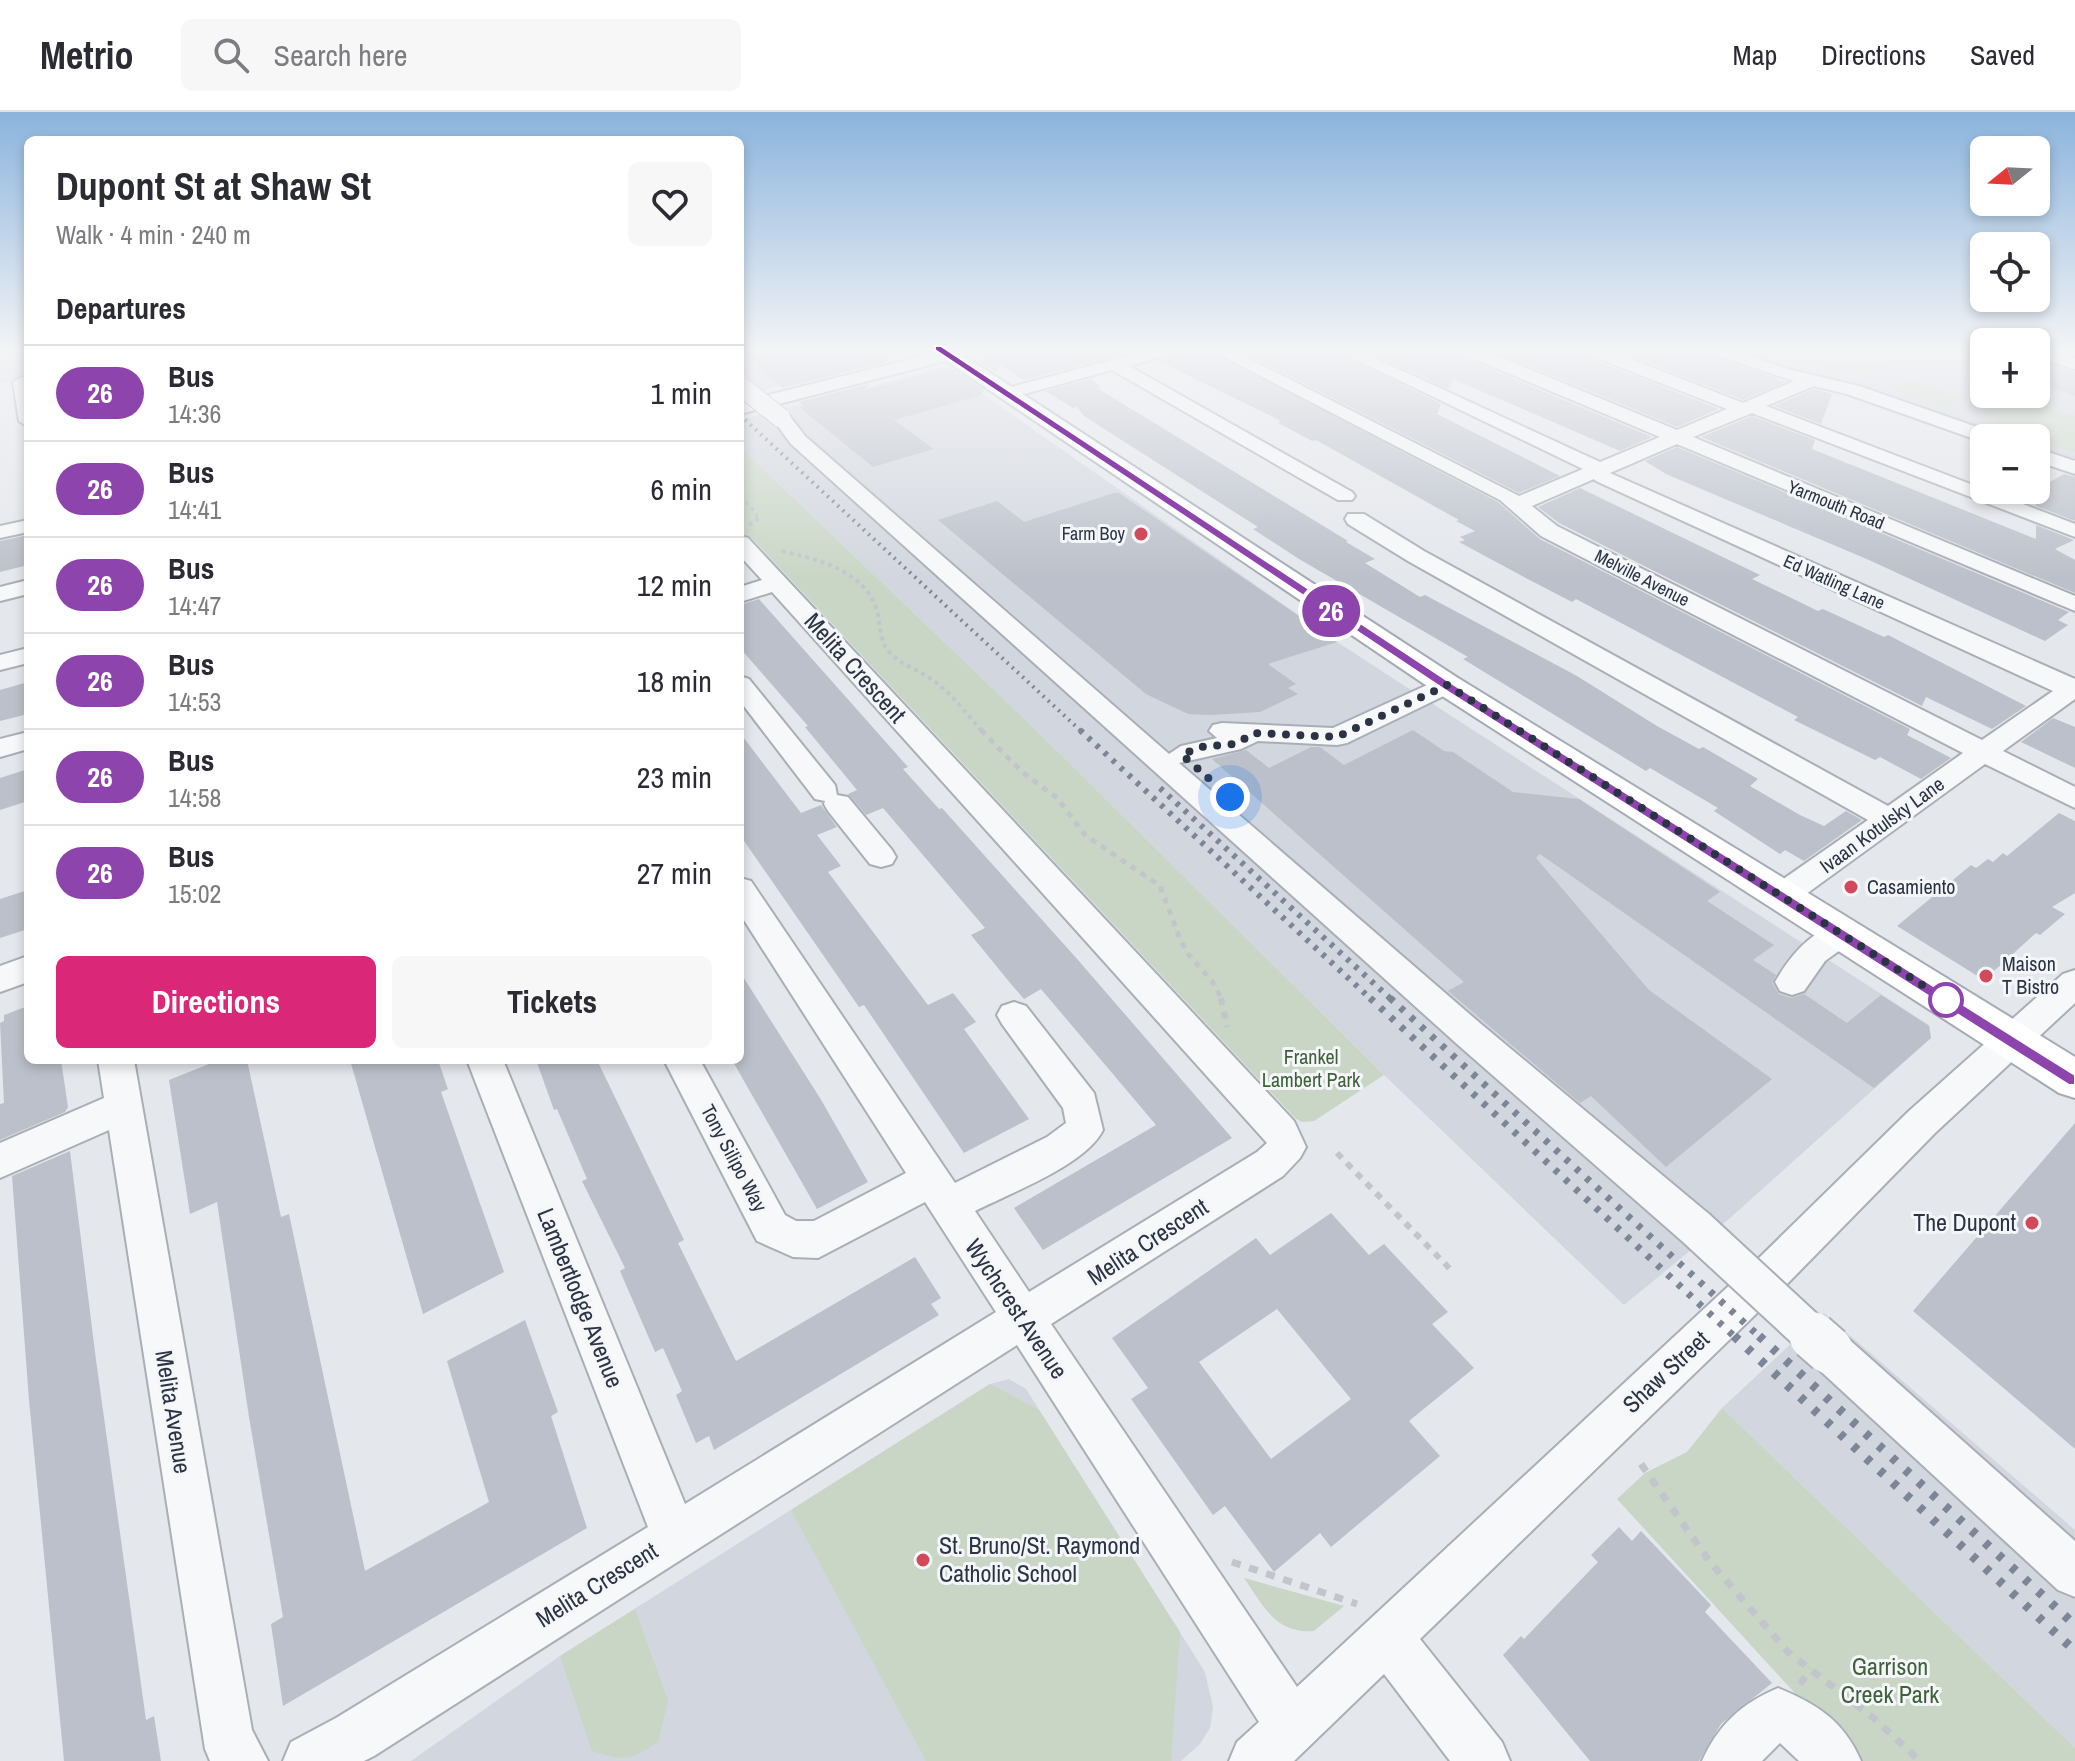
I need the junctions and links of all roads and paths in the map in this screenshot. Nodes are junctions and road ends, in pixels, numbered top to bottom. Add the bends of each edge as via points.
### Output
1 (786, 425) edge
2 (1053, 425) edge
3 (1221, 425) edge
4 (1364, 425) edge
5 (1501, 425) edge
6 (1644, 425) edge
7 (1710, 425) edge
8 (1791, 425) edge
9 (1677, 439) junction
10 (2050, 459) edge
11 (2075, 468) edge
12 (1598, 471) junction
13 (1345, 496) dead end
14 (744, 500) edge
15 (1518, 504) junction
16 (1356, 519) dead end
17 (24, 527) edge
18 (2075, 531) edge
19 (0, 532) edge
20 (744, 534) edge
21 (744, 536) edge
22 (778, 567) junction
23 (24, 588) edge
24 (744, 592) edge
25 (0, 594) edge
26 (2075, 604) edge
27 (24, 656) edge
28 (0, 663) edge
29 (1447, 685) junction
30 (2073, 688) edge
31 (744, 689) edge
32 (1120, 701) dead end
33 (1222, 731) dead end
34 (1254, 733) junction
35 (24, 741) edge
36 (0, 748) edge
37 (1983, 752) junction
38 (1182, 755) junction
39 (2075, 799) edge
40 (1890, 820) junction
41 (881, 857) dead end
42 (744, 895) edge
43 (1780, 897) junction
44 (1839, 935) junction
45 (24, 970) edge
46 (0, 979) edge
47 (1792, 982) dead end
48 (2075, 983) edge
49 (1443, 986) dead end
50 (1014, 1015) dead end
51 (1229, 1034) dead end
52 (2013, 1041) junction
53 (117, 1064) edge
54 (487, 1064) edge
55 (684, 1064) edge
56 (2075, 1080) edge
57 (122, 1107) junction
58 (1337, 1153) dead end
59 (0, 1161) edge
60 (938, 1193) junction
61 (1454, 1273) dead end
62 (1025, 1320) junction
63 (1641, 1464) dead end
64 (675, 1536) junction
65 (1223, 1559) dead end
66 (2075, 1573) edge
67 (1372, 1621) junction
68 (1275, 1744) edge
69 (241, 1761) edge
70 (310, 1761) edge
71 (1483, 1761) edge
72 (1729, 1761) edge
73 (1834, 1761) edge
74 (1920, 1761) edge

1 - 66 street, bridge via 1249,842 1696,1228
2 - 29 main road
3 - 13 street
4 - 15 street, Melville Avenue
5 - 12 street, Ed Watling Lane
6 - 9 street, Yarmouth Road
7 - 9 street
8 - 18 street
9 - 12 street
9 - 26 street, Yarmouth Road
10 - 11 street
12 - 15 street
12 - 30 street, Ed Watling Lane
14 - 20 path via 757,520
15 - 37 street, Melville Avenue via 1549,531
16 - 40 street
17 - 19 street
21 - 22 street, Melita Crescent
22 - 24 street
22 - 51 path via 826,563 846,572 877,610 886,647 932,679 1021,771 1057,798 1085,835 1160,886 1180,939 1223,1002
22 - 62 street, Melita Crescent via 1260,1107 1287,1147 1270,1164
23 - 25 street
27 - 28 street
29 - 34 street via 1337,737
29 - 43 main road
30 - 37 street, Ivaan Kotulsky Lane
31 - 41 street
32 - 38 street
33 - 34 street
34 - 38 street via 1236,744 1199,747
35 - 36 street
37 - 39 street, Melville Avenue
37 - 40 street, Ivaan Kotulsky Lane
38 - 49 street
40 - 43 street, Ivaan Kotulsky Lane
42 - 60 street, Wychcrest Avenue
43 - 44 main road
44 - 47 street via 1814,952
44 - 52 main road
45 - 46 street
48 - 52 street, Shaw Street
50 - 60 street, Tony Silipo Way via 1081,1104 1085,1130 1060,1149
52 - 56 main road
52 - 67 street, Shaw Street via 1922,1122 1775,1269
53 - 57 street, Melita Avenue
54 - 64 street, Lambertlodge Avenue
55 - 60 street, Tony Silipo Way via 771,1228 793,1239 818,1240
57 - 59 street
57 - 69 street, Melita Avenue via 226,1730
58 - 61 path
60 - 62 street, Wychcrest Avenue
62 - 64 street, Melita Crescent
62 - 68 street, Wychcrest Avenue
63 - 74 path via 1710,1562 1788,1652
64 - 70 street, Melita Crescent
65 - 67 path
67 - 68 street, Shaw Street
67 - 71 street
72 - 73 street via 1753,1730 1778,1714 1805,1728

